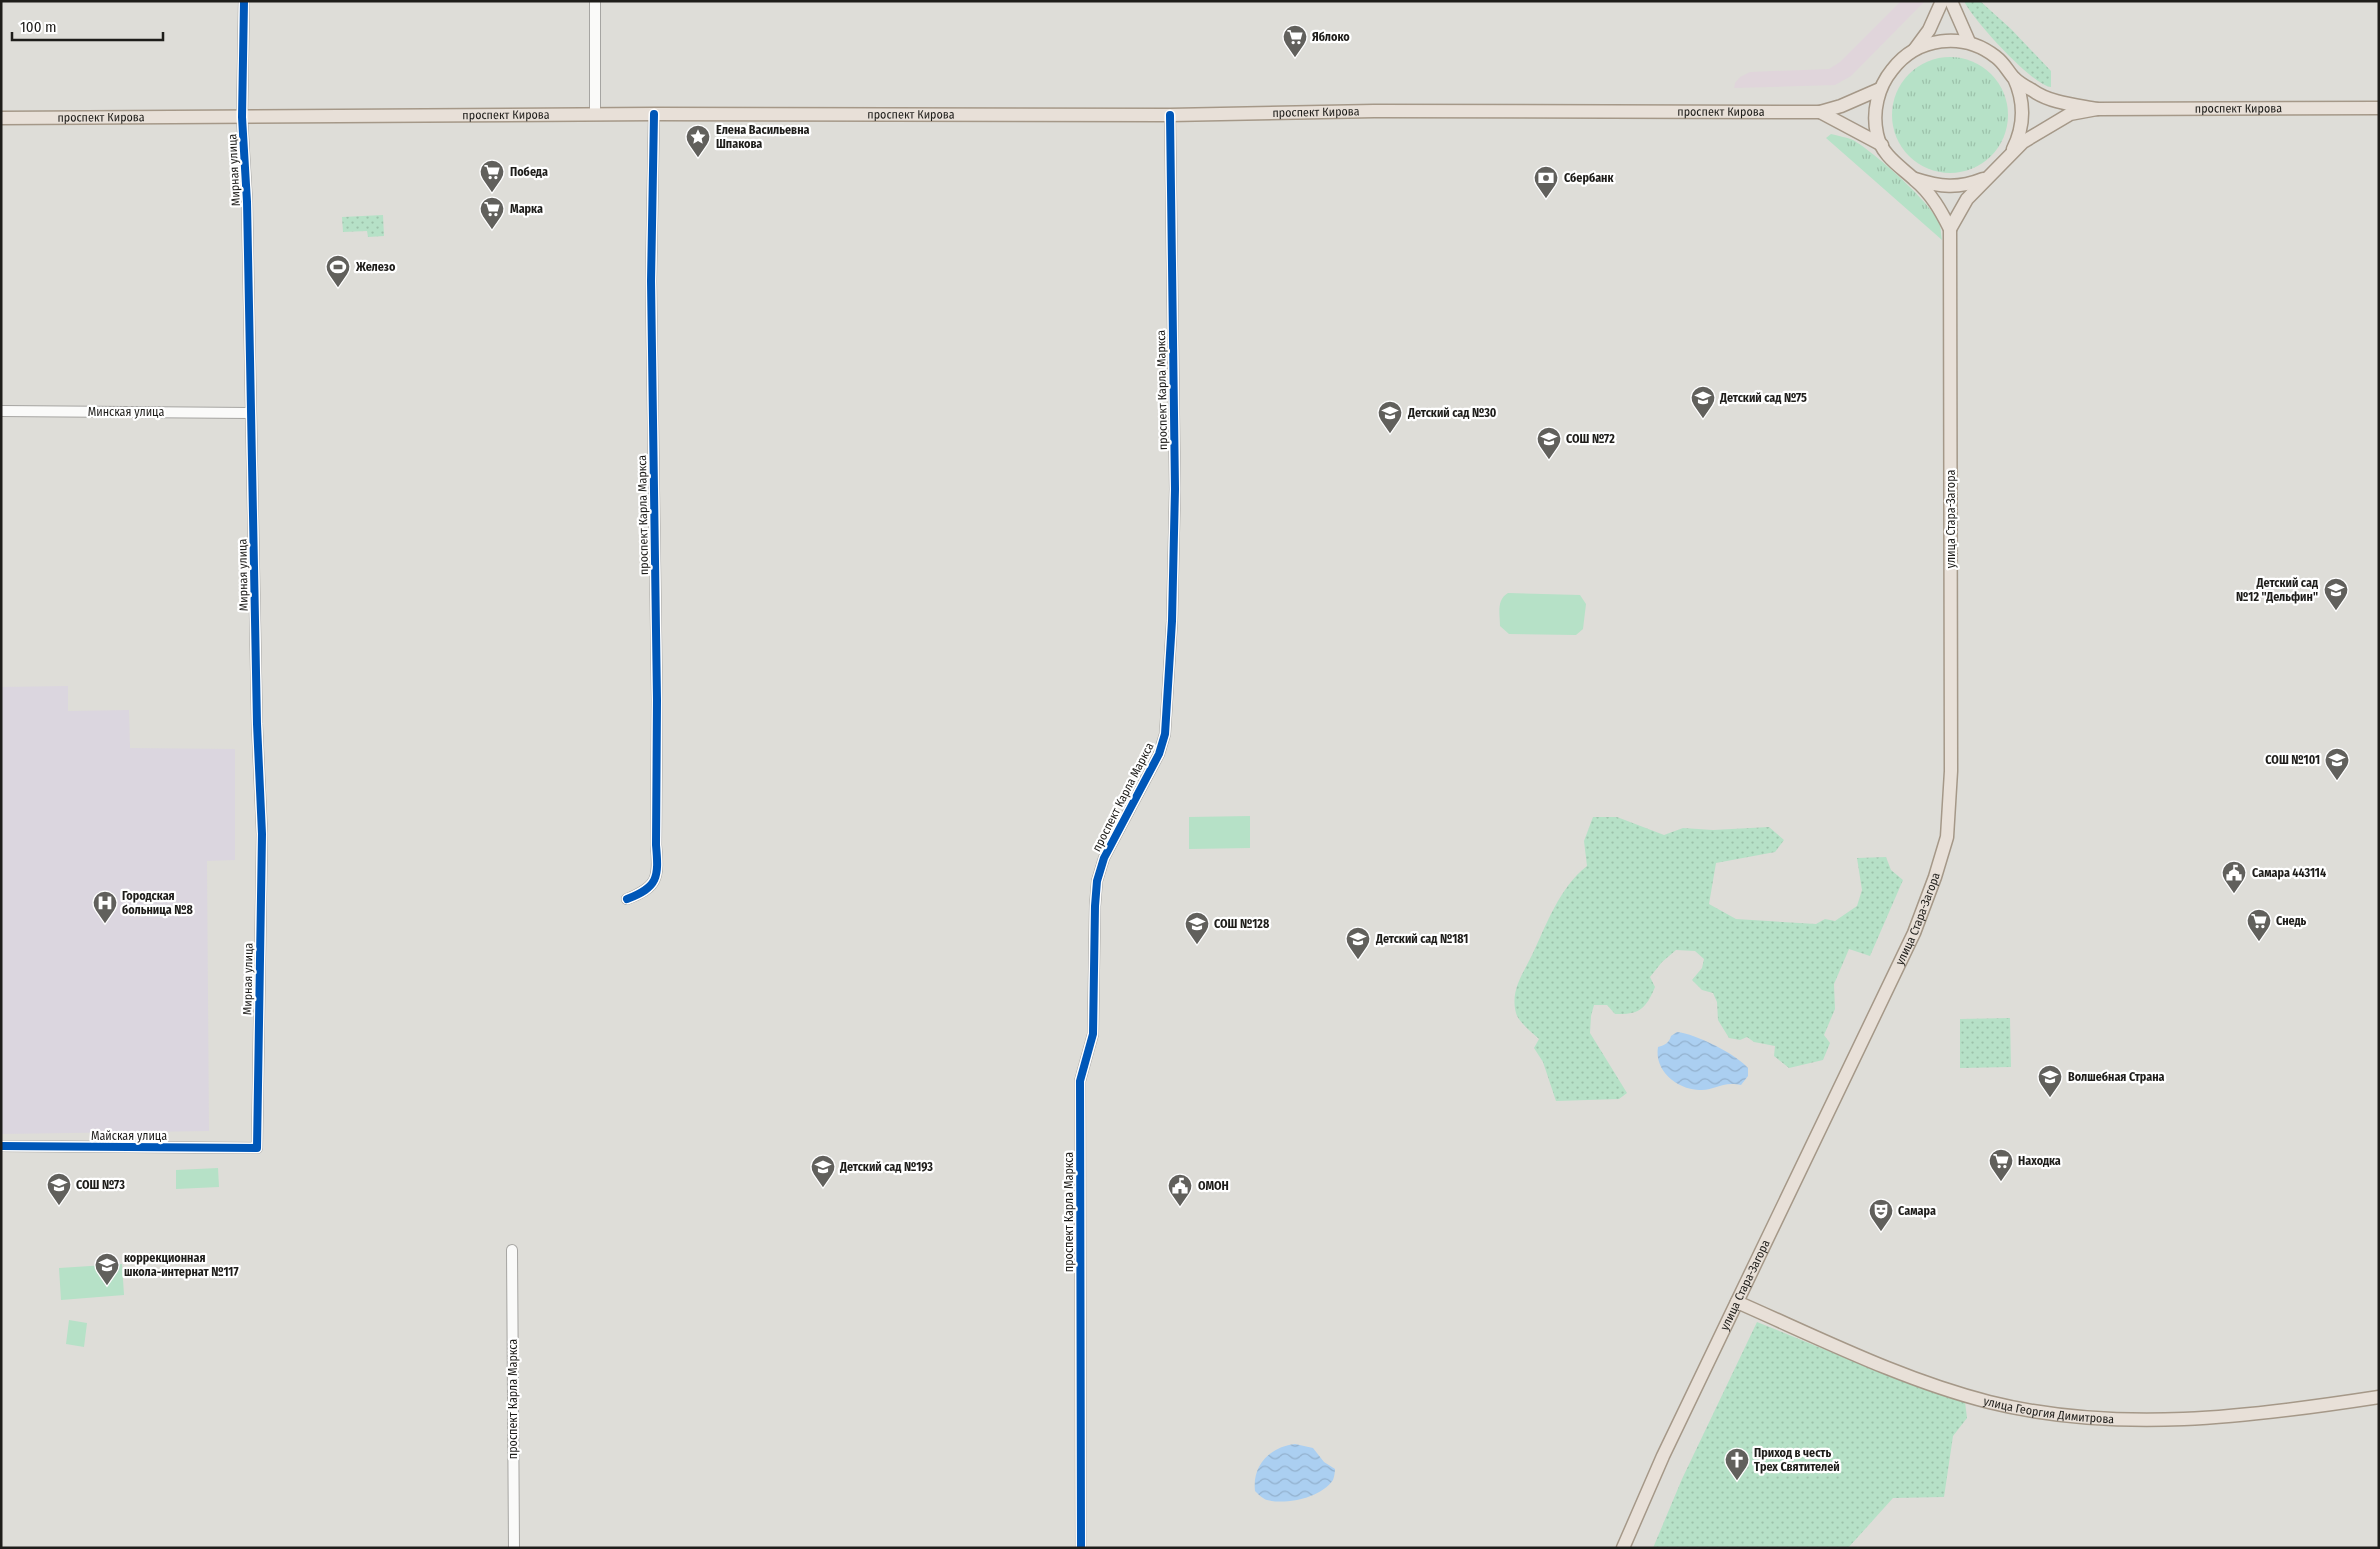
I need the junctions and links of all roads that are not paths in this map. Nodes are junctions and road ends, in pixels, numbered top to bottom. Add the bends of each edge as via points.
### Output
1 (244, 1) edge
2 (595, 1) edge
3 (1942, 1) edge
4 (1951, 1) edge
5 (1969, 42) junction
6 (1915, 50) junction
7 (2013, 76) junction
8 (1880, 89) junction
9 (2379, 108) edge
10 (2097, 109) junction
11 (1820, 112) junction
12 (654, 114) junction
13 (1170, 114) junction
14 (595, 116) junction
15 (242, 117) junction
16 (1, 118) edge
17 (1882, 145) junction
18 (2008, 158) junction
19 (1986, 178) junction
20 (1915, 179) junction
21 (1950, 229) junction
22 (1, 411) edge
23 (251, 413) junction
24 (627, 899) dead end
25 (1, 1146) edge
26 (257, 1148) joint
27 (512, 1250) dead end
28 (1737, 1302) junction
29 (2379, 1397) edge
30 (514, 1548) edge
31 (1081, 1548) edge
32 (1623, 1548) edge

1 - 15 street, Мирная улица
2 - 14 street
3 - 6 main road via 1929,30
4 - 5 main road
5 - 6 main road via 1942,41
5 - 7 main road via 1997,58
6 - 8 main road via 1897,64
7 - 10 main road via 2033,92 2059,102
7 - 18 main road via 2022,99 2023,119 2019,137
8 - 11 main road
8 - 17 main road via 1876,118 1877,135
9 - 10 main road, проспект Кирова
10 - 18 main road via 2059,119 2023,142
11 - 13 main road, проспект Кирова
11 - 17 main road
12 - 13 main road, проспект Кирова
12 - 14 main road, проспект Кирова
12 - 24 street, проспект Карла Маркса via 650,281 658,866 656,880 645,892
13 - 31 street, проспект Карла Маркса via 1175,488 1165,734 1159,754 1104,858 1096,889 1092,1034 1080,1081
14 - 15 main road, проспект Кирова
15 - 16 main road, проспект Кирова
15 - 23 street, Мирная улица
17 - 20 main road via 1901,169
18 - 19 main road
19 - 20 main road via 1954,187
19 - 21 main road via 1967,199
20 - 21 main road via 1932,197
21 - 28 main road, улица Стара-Загора via 1951,770 1947,837 1914,933
22 - 23 street, Минская улица
23 - 26 street, Мирная улица via 262,834
25 - 26 street, Майская улица
27 - 30 street, проспект Карла Маркса
28 - 29 main road, улица Георгия Димитрова via 1941,1388 2032,1410 2104,1418 2208,1418
28 - 32 main road, улица Стара-Загора

